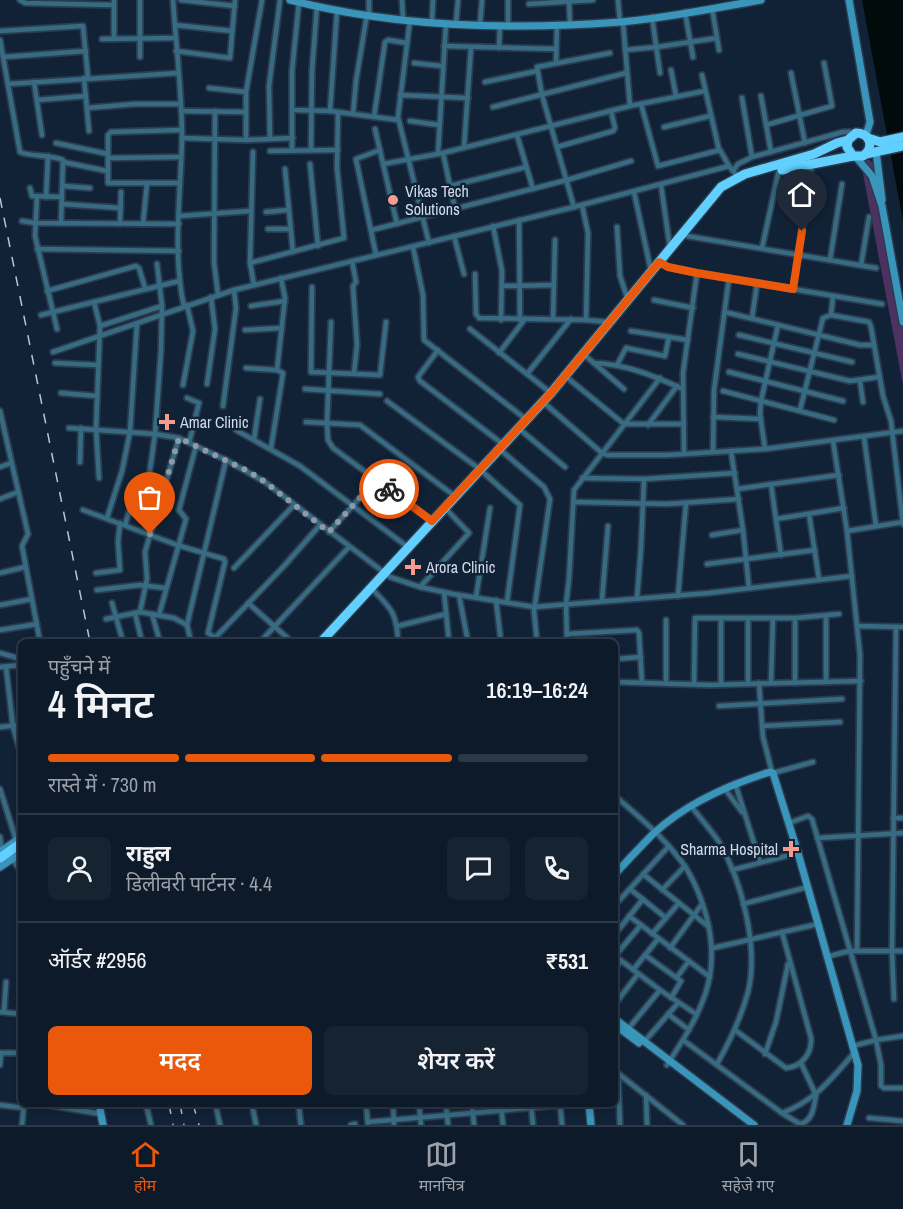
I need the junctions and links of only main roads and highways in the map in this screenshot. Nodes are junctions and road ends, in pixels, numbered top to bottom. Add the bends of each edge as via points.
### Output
1 (867, 136) junction
2 (850, 137) junction
3 (903, 137) edge
4 (903, 146) edge
5 (876, 149) junction
6 (854, 156) junction
7 (661, 264) junction
8 (545, 404) junction
9 (504, 449) junction
10 (483, 472) junction
11 (387, 575) junction
12 (324, 639) edge
13 (331, 639) edge
14 (18, 841) edge
15 (1, 853) edge

1 - 2 highway via 859,133
1 - 5 highway
1 - 5 highway via 870,148
2 - 6 highway via 847,147
2 - 7 highway via 814,154 757,170 733,171
3 - 5 highway
4 - 5 highway
5 - 6 highway
6 - 7 highway via 747,179 724,192
7 - 8 highway via 591,360
7 - 8 highway via 651,271
8 - 9 highway
8 - 9 highway
9 - 10 highway
10 - 11 highway
10 - 11 highway via 432,521
11 - 12 highway
11 - 13 highway
14 - 15 highway

